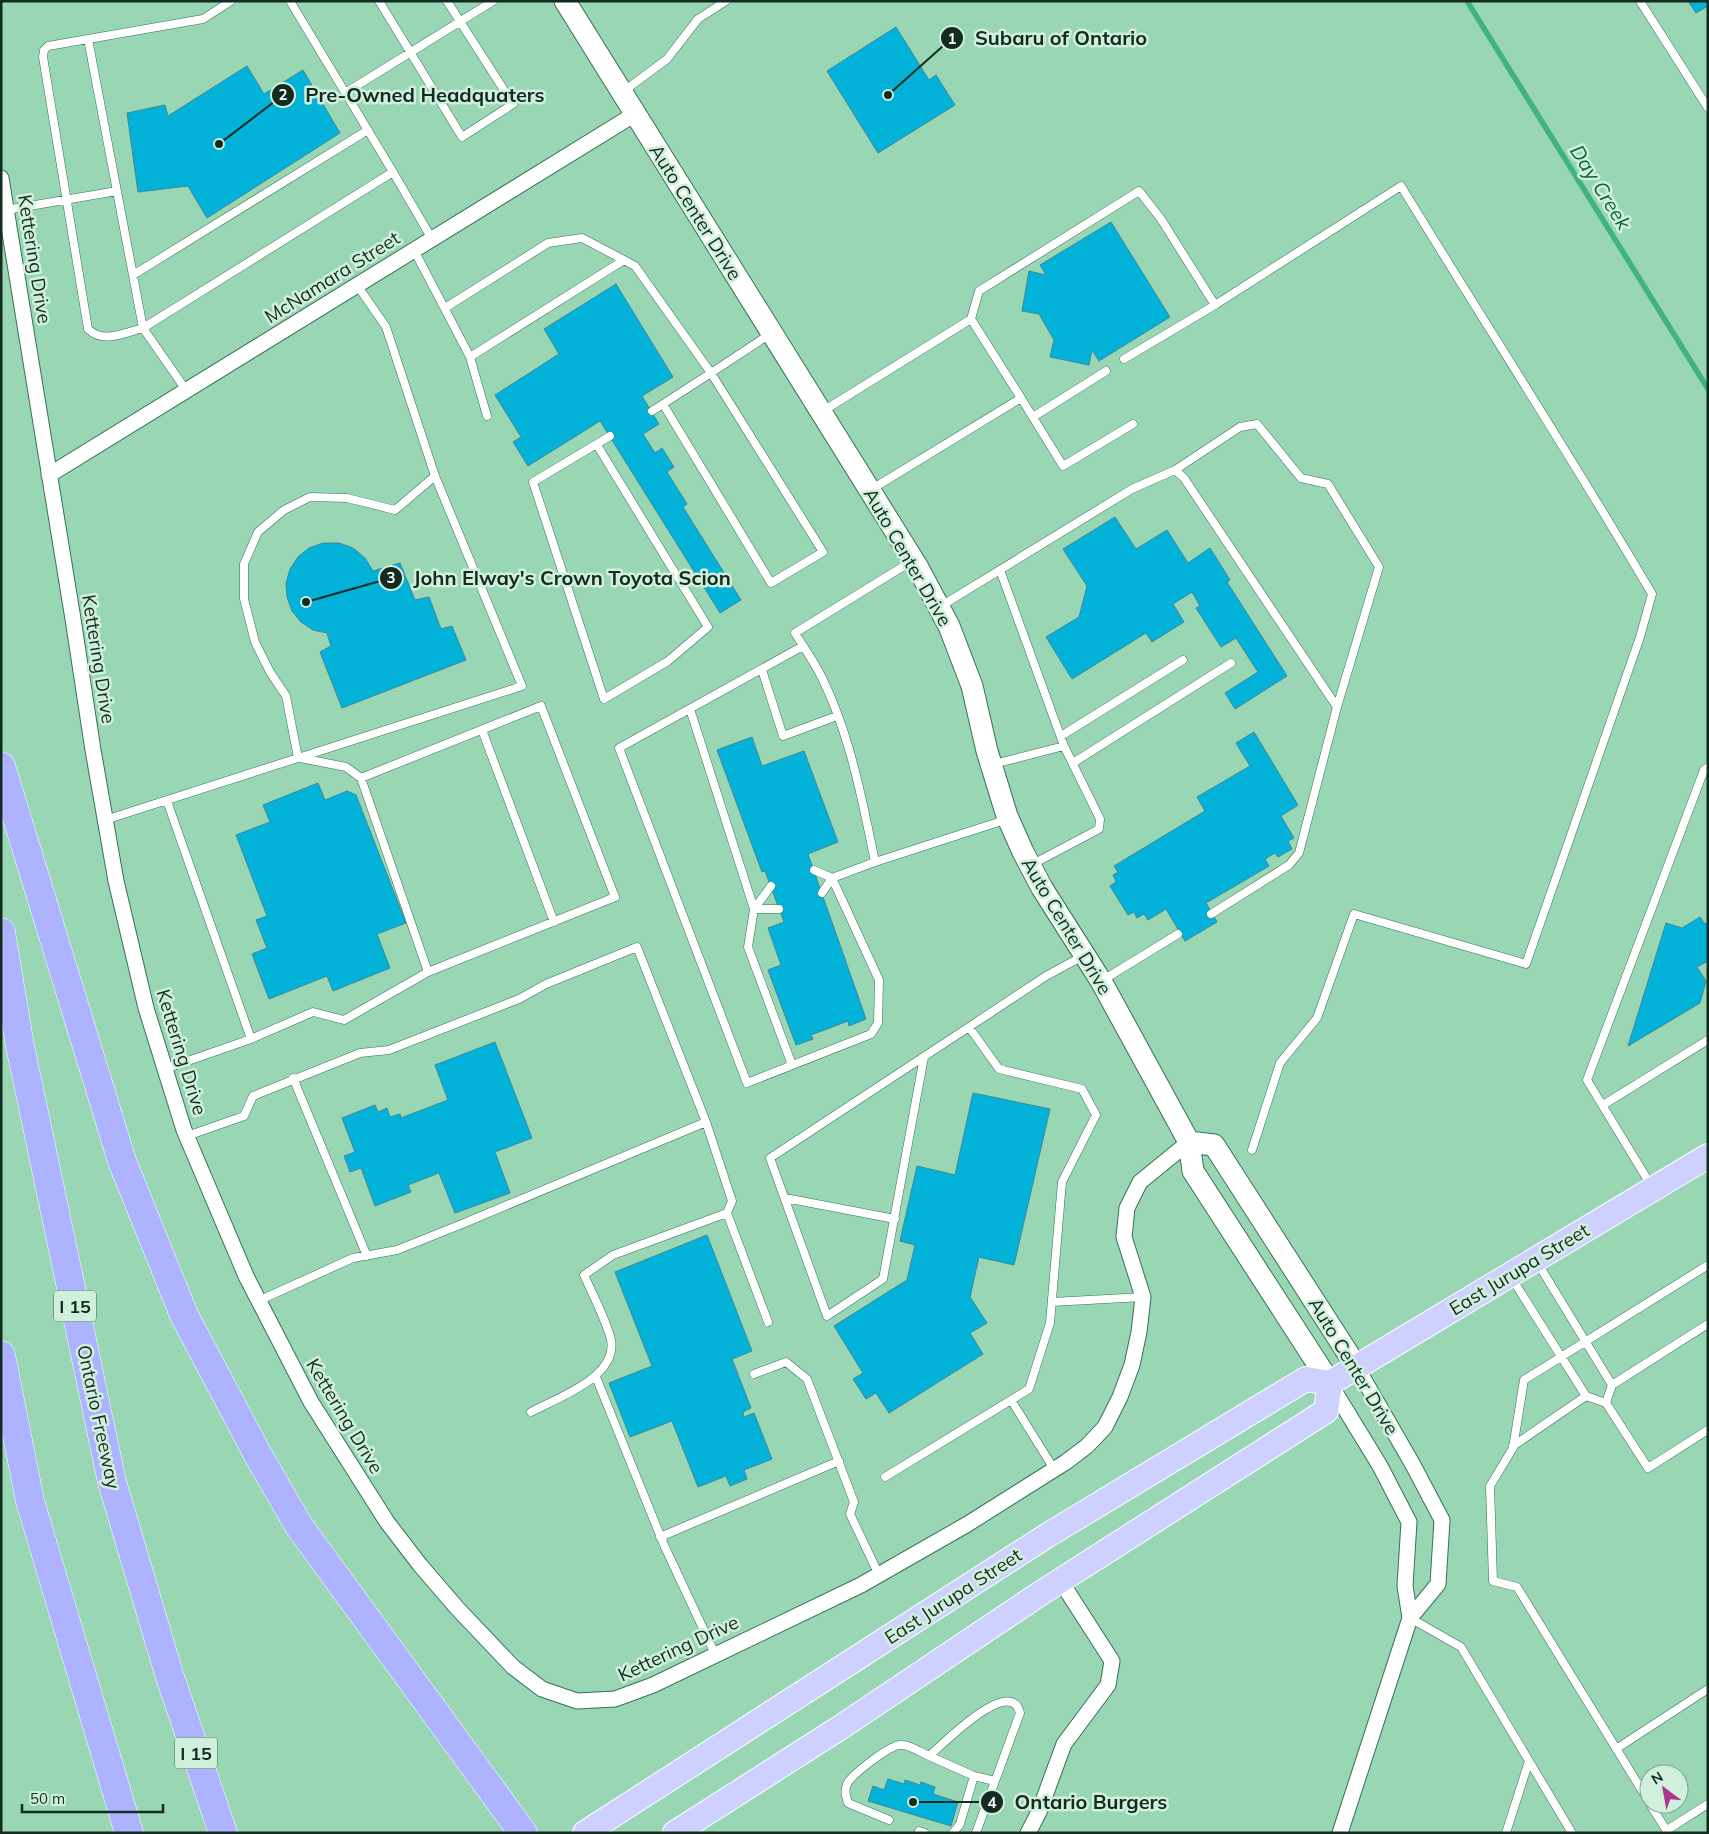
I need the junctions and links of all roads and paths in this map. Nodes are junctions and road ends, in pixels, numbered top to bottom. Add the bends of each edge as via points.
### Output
1 (231, 1) edge
2 (290, 1) edge
3 (379, 1) edge
4 (447, 1) edge
5 (493, 1) edge
6 (565, 1) edge
7 (726, 1) edge
8 (1640, 1) edge
9 (460, 21) junction
10 (88, 39) junction
11 (410, 52) junction
12 (622, 92) junction
13 (345, 93) junction
14 (1708, 108) edge
15 (635, 114) junction
16 (368, 130) junction
17 (394, 172) junction
18 (1, 178) edge
19 (117, 191) junction
20 (67, 200) junction
21 (6, 210) junction
22 (432, 239) junction
23 (414, 250) junction
24 (624, 260) junction
25 (133, 275) junction
26 (357, 285) junction
27 (1214, 305) junction
28 (445, 308) junction
29 (971, 319) junction
30 (143, 328) junction
31 (772, 333) junction
32 (470, 357) junction
33 (1124, 359) dead end
34 (1106, 371) dead end
35 (711, 373) junction
36 (186, 390) junction
37 (1021, 398) junction
38 (663, 404) junction
39 (652, 411) dead end
40 (821, 412) junction
41 (487, 416) dead end
42 (1033, 417) junction
43 (1133, 424) dead end
44 (610, 436) dead end
45 (597, 445) junction
46 (1175, 470) junction
47 (49, 474) junction
48 (435, 476) junction
49 (870, 490) junction
50 (913, 560) junction
51 (1000, 570) junction
52 (939, 607) junction
53 (803, 646) junction
54 (1183, 660) dead end
55 (1231, 663) dead end
56 (762, 670) junction
57 (1337, 707) junction
58 (690, 709) junction
59 (837, 716) junction
60 (482, 730) junction
61 (1061, 736) junction
62 (1064, 746) junction
63 (298, 758) junction
64 (1073, 763) junction
65 (992, 765) junction
66 (1, 766) edge
67 (1708, 767) edge
68 (360, 778) junction
69 (167, 800) junction
70 (1008, 819) junction
71 (105, 820) junction
72 (875, 862) junction
73 (1030, 866) junction
74 (814, 870) dead end
75 (832, 878) junction
76 (771, 886) dead end
77 (822, 893) dead end
78 (754, 909) junction
79 (779, 909) dead end
80 (1211, 914) dead end
81 (554, 922) junction
82 (1, 932) edge
83 (1178, 934) dead end
84 (1084, 956) junction
85 (428, 972) junction
86 (1101, 981) junction
87 (969, 1027) junction
88 (251, 1038) junction
89 (1708, 1040) edge
90 (924, 1056) junction
91 (792, 1065) junction
92 (165, 1069) junction
93 (293, 1078) junction
94 (1603, 1105) junction
95 (706, 1122) junction
96 (187, 1136) junction
97 (1189, 1142) junction
98 (1252, 1150) dead end
99 (1708, 1156) edge
100 (1653, 1189) junction
101 (785, 1198) junction
102 (727, 1214) junction
103 (895, 1219) junction
104 (367, 1256) junction
105 (1535, 1259) junction
106 (1708, 1265) edge
107 (1510, 1275) junction
108 (1143, 1297) junction
109 (258, 1301) junction
110 (1052, 1302) junction
111 (768, 1322) dead end
112 (1708, 1324) edge
113 (1586, 1341) junction
114 (1, 1355) edge
115 (1562, 1356) junction
116 (1356, 1366) junction
117 (754, 1374) dead end
118 (596, 1377) junction
119 (1330, 1383) junction
120 (1612, 1385) junction
121 (1586, 1396) junction
122 (1011, 1400) junction
123 (1606, 1403) junction
124 (531, 1412) dead end
125 (1708, 1430) edge
126 (1513, 1446) junction
127 (839, 1461) junction
128 (1054, 1469) junction
129 (885, 1477) dead end
130 (660, 1537) junction
131 (879, 1575) junction
132 (1060, 1580) junction
133 (1410, 1618) junction
134 (715, 1654) junction
135 (1708, 1689) edge
136 (1616, 1749) junction
137 (929, 1756) junction
138 (1529, 1761) junction
139 (974, 1776) junction
140 (995, 1781) junction
141 (1639, 1786) edge
142 (1708, 1804) edge
143 (1657, 1814) edge
144 (889, 1820) dead end
145 (1668, 1831) edge
146 (129, 1833) edge
147 (222, 1833) edge
148 (523, 1833) edge
149 (584, 1833) edge
150 (674, 1833) edge
151 (953, 1833) edge
152 (976, 1833) edge
153 (1028, 1833) edge
154 (1340, 1833) edge
155 (1506, 1833) edge
156 (1572, 1833) edge

1 - 10 lane via 203,19
2 - 13 lane
3 - 11 lane
4 - 9 lane
5 - 9 lane
6 - 12 street, Auto Center Drive
7 - 12 lane via 698,19 667,59
8 - 14 lane
9 - 11 lane
9 - 11 lane via 513,104 462,137
10 - 19 lane
10 - 20 lane via 48,46 43,57
11 - 13 lane
12 - 15 street, Auto Center Drive
13 - 16 lane
15 - 22 street, McNamara Street
15 - 31 street, Auto Center Drive
16 - 17 lane
16 - 25 lane
17 - 22 lane
17 - 30 lane
18 - 21 street, Kettering Drive
19 - 20 lane
19 - 25 lane
20 - 21 lane
20 - 30 lane via 88,329 102,338
21 - 47 street, Kettering Drive
22 - 23 street, McNamara Street
23 - 26 street, McNamara Street
23 - 28 lane
24 - 28 lane via 582,238 548,243
24 - 32 lane
24 - 35 lane via 635,266
25 - 30 lane
26 - 36 street, McNamara Street
26 - 48 lane via 386,327
27 - 29 lane via 1161,219 1139,191 979,291
27 - 33 lane
27 - 98 lane via 1401,186 1506,358 1577,466 1652,594 1526,964 1354,914 1317,1018 1280,1063
28 - 32 lane
29 - 37 lane
29 - 40 lane
30 - 36 lane
31 - 35 lane
31 - 40 street, Auto Center Drive
32 - 41 lane
34 - 42 lane
35 - 38 lane
35 - 38 lane via 823,552 771,583
36 - 47 street, McNamara Street
37 - 42 lane
37 - 49 lane
38 - 39 lane
40 - 49 street, Auto Center Drive
42 - 43 lane via 1063,466
44 - 45 lane
45 - 45 lane via 533,482 604,698 668,661 708,627
46 - 51 lane via 1132,489
46 - 57 lane via 1184,478
46 - 57 lane via 1240,427 1256,424 1302,478 1328,484 1379,566
47 - 71 street, Kettering Drive
48 - 63 lane via 395,510 347,498 310,497 284,510 258,532 244,564 244,599 255,642 286,696
48 - 63 lane via 522,686
49 - 50 street, Auto Center Drive
50 - 52 street, Auto Center Drive
50 - 53 lane via 795,633
51 - 52 lane
51 - 61 lane
52 - 65 street, Auto Center Drive via 972,686
53 - 56 lane
53 - 59 lane via 819,672
54 - 61 lane
55 - 64 lane
56 - 58 lane
56 - 59 lane via 784,736
57 - 80 lane via 1299,854 1289,866
58 - 78 lane
58 - 91 lane via 619,748 747,1083
59 - 72 lane via 865,809
60 - 68 lane
60 - 81 lane
60 - 81 lane via 541,706 615,898
61 - 62 lane
62 - 64 lane
62 - 65 lane
63 - 68 lane via 346,767
63 - 69 lane
64 - 73 lane via 1100,819 1099,829
65 - 70 street, Auto Center Drive
66 - 148 highway via 122,1161 184,1315 299,1526
67 - 94 lane via 1704,770 1587,1080
68 - 85 lane
69 - 71 lane
69 - 88 lane
70 - 72 lane
70 - 73 street, Auto Center Drive
71 - 92 street, Kettering Drive via 146,1008
72 - 75 lane
73 - 84 street, Auto Center Drive
74 - 75 lane
75 - 77 lane
75 - 91 lane via 879,980 878,1023 870,1034
76 - 78 lane
78 - 79 lane
78 - 91 lane via 748,947
81 - 85 lane
82 - 147 highway, Ontario Freeway / I 15 via 20,1046 112,1482 169,1674
83 - 86 lane
84 - 86 street, Auto Center Drive
84 - 87 lane via 1046,976
85 - 88 lane via 344,1020 313,1012
86 - 97 street, Auto Center Drive
87 - 90 lane
87 - 110 lane via 999,1069 1082,1089 1096,1115 1062,1182
88 - 92 lane
89 - 94 lane
90 - 101 lane via 770,1158
90 - 103 lane
92 - 96 street, Kettering Drive
93 - 95 lane via 360,1053 389,1050 520,1000 546,984 637,947
93 - 96 lane via 253,1096 244,1116
93 - 104 lane
94 - 100 lane
95 - 102 lane via 732,1201
95 - 104 lane via 407,1246
96 - 109 street, Kettering Drive
97 - 108 street, Kettering Drive via 1140,1182 1127,1208 1124,1237
97 - 116 street, Auto Center Drive via 1214,1145
97 - 119 street, Auto Center Drive via 1193,1171
99 - 100 main road, East Jurupa Street
100 - 105 main road, East Jurupa Street
101 - 103 lane
101 - 103 lane via 828,1316 883,1279
102 - 111 lane
102 - 118 lane via 613,1255 584,1275 611,1340 610,1360
104 - 109 lane via 353,1258
105 - 107 main road, East Jurupa Street
105 - 113 lane
106 - 113 lane
107 - 115 lane
107 - 116 main road, East Jurupa Street
108 - 110 lane
108 - 128 street, Kettering Drive via 1132,1365 1105,1428 1087,1446
109 - 134 street, Kettering Drive via 311,1402 387,1522 451,1601 513,1667 542,1689 577,1701 615,1699 654,1685
110 - 122 lane via 1050,1323 1029,1389
112 - 120 lane
113 - 115 lane
113 - 120 lane
114 - 146 highway via 30,1502
115 - 121 lane
115 - 126 lane via 1524,1380
116 - 119 main road, East Jurupa Street
116 - 133 street, Auto Center Drive via 1442,1520 1438,1584
117 - 127 lane via 786,1362 807,1379
118 - 124 lane
118 - 130 lane
119 - 132 main road via 1326,1411
119 - 133 street, Auto Center Drive via 1409,1522 1405,1586
119 - 149 main road, East Jurupa Street via 1306,1379 1048,1535
120 - 123 lane
121 - 123 lane
121 - 126 lane
122 - 128 lane
122 - 129 lane
123 - 125 lane via 1648,1468
126 - 136 lane via 1490,1486 1493,1581 1517,1587
127 - 130 lane
127 - 131 lane via 854,1502 850,1514
128 - 131 street, Kettering Drive
130 - 134 lane
131 - 134 street, Kettering Drive
132 - 150 main road
132 - 153 street via 1112,1661 1108,1685 1064,1744
133 - 138 lane via 1461,1647
133 - 154 street, Auto Center Drive
135 - 136 lane
136 - 141 lane
137 - 139 lane
137 - 140 lane via 988,1706 1004,1700 1013,1702 1020,1713
137 - 144 lane via 898,1745 850,1779 845,1793 848,1803
138 - 155 lane
138 - 156 lane
139 - 140 lane
139 - 151 lane via 960,1824
140 - 152 lane
142 - 145 lane
143 - 145 lane

